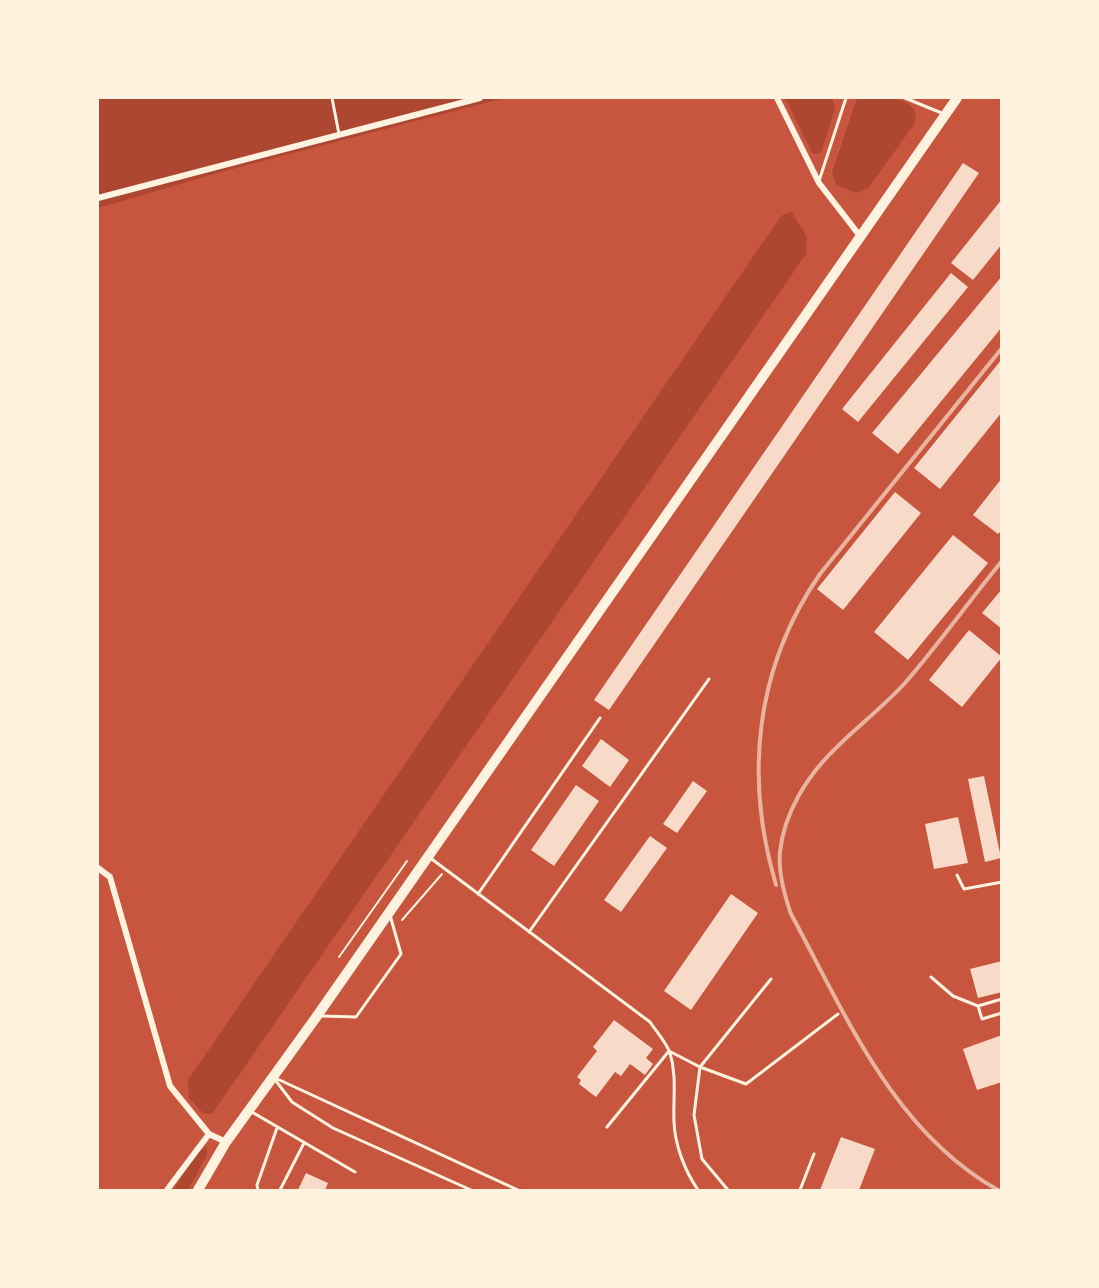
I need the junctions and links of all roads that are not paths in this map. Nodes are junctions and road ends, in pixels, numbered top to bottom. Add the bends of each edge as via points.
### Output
1 (332, 98) edge
2 (480, 98) edge
3 (777, 98) edge
4 (846, 98) edge
5 (905, 98) edge
6 (957, 98) edge
7 (945, 115) junction
8 (339, 134) junction
9 (819, 183) junction
10 (98, 198) edge
11 (860, 236) junction
12 (709, 680) dead end
13 (600, 718) dead end
14 (428, 856) junction
15 (98, 868) edge
16 (957, 875) dead end
17 (1002, 882) edge
18 (478, 894) junction
19 (389, 911) junction
20 (529, 932) junction
21 (931, 977) dead end
22 (771, 979) dead end
23 (1002, 999) edge
24 (978, 1006) junction
25 (1002, 1013) edge
26 (838, 1014) dead end
27 (317, 1016) junction
28 (669, 1051) junction
29 (700, 1067) junction
30 (273, 1077) junction
31 (249, 1110) junction
32 (607, 1127) dead end
33 (277, 1128) junction
34 (208, 1134) junction
35 (226, 1142) junction
36 (304, 1143) junction
37 (814, 1154) dead end
38 (356, 1172) dead end
39 (167, 1191) edge
40 (198, 1191) edge
41 (258, 1191) edge
42 (280, 1191) edge
43 (471, 1191) edge
44 (518, 1191) edge
45 (698, 1191) edge
46 (728, 1191) edge
47 (800, 1191) edge

1 - 8 lane
2 - 8 street
3 - 9 street
4 - 9 lane
5 - 7 lane
6 - 7 highway
7 - 11 highway
8 - 10 street
9 - 11 street
11 - 14 highway
12 - 20 lane
13 - 18 lane
14 - 18 lane
14 - 19 highway
15 - 34 street via 110,877 170,1086
16 - 17 lane via 964,890
18 - 20 lane
19 - 27 highway
19 - 27 lane via 401,954 356,1017
20 - 28 lane via 650,1022
21 - 24 lane via 953,996
22 - 29 lane
23 - 24 lane
24 - 25 lane via 982,1019
26 - 29 lane via 746,1084
27 - 30 highway
28 - 29 lane
28 - 32 lane
28 - 45 lane via 675,1077 678,1149
29 - 46 lane via 694,1115 702,1159
30 - 31 highway
30 - 43 lane via 292,1102 333,1128
30 - 44 lane
31 - 33 lane
31 - 35 highway
33 - 36 lane
33 - 41 lane
34 - 35 street
34 - 39 street
35 - 40 highway
36 - 38 lane
36 - 42 lane
37 - 47 lane

